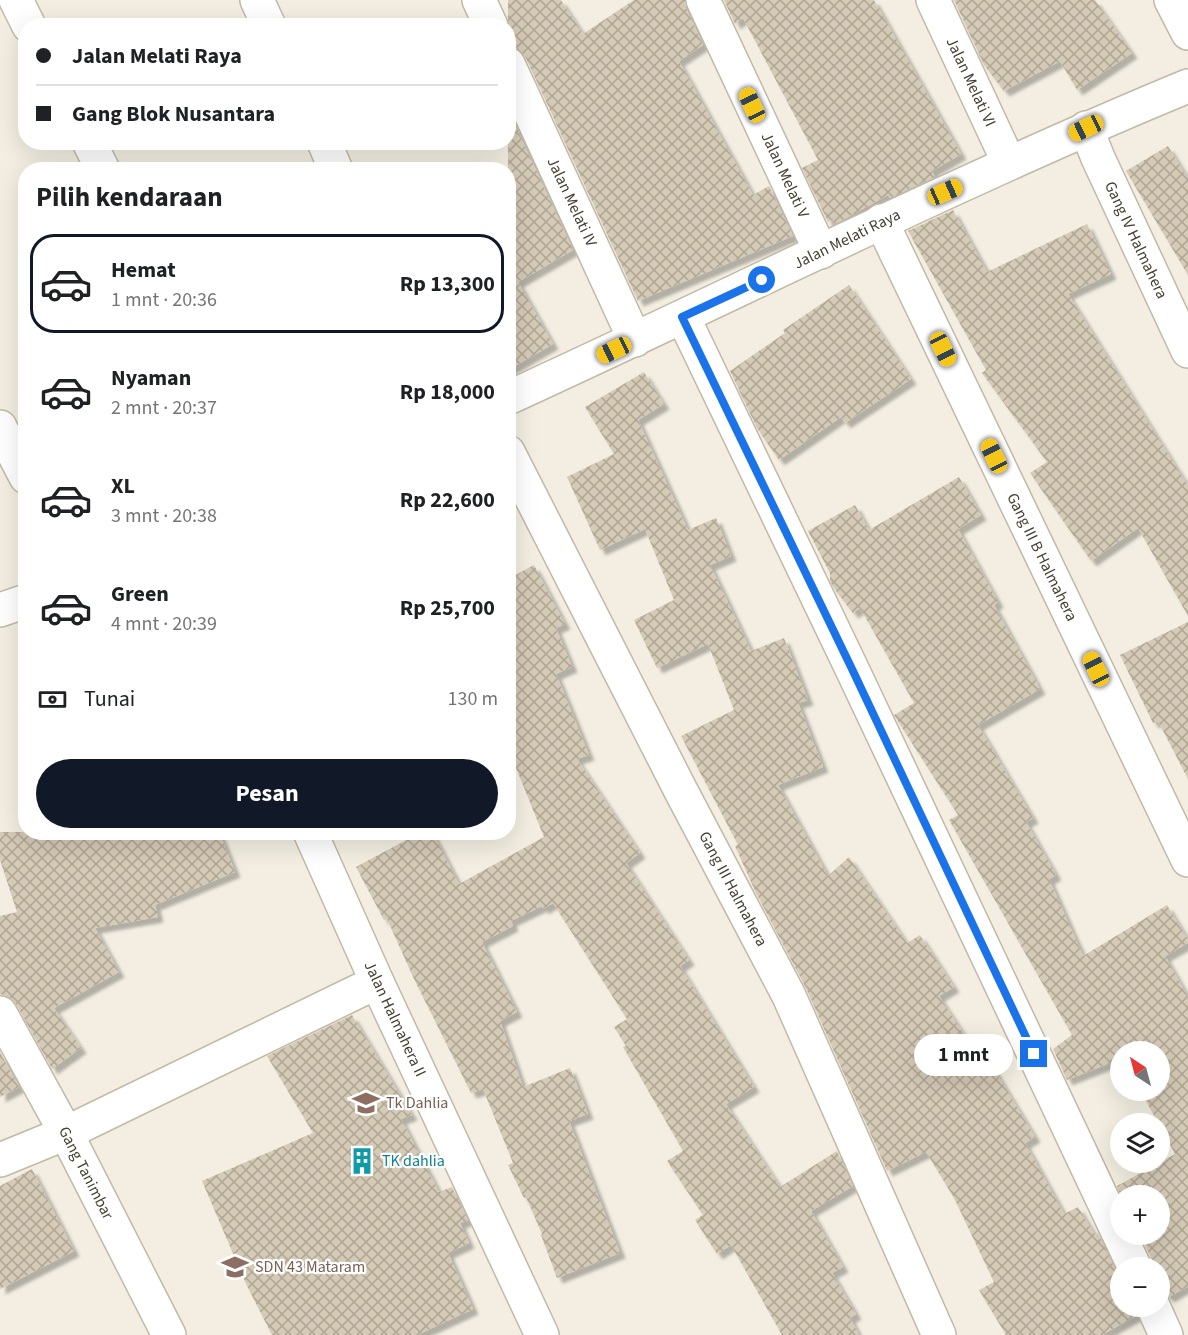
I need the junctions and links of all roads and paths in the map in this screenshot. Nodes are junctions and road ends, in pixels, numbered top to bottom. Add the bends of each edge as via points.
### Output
1 (16, 0) edge
2 (257, 0) edge
3 (479, 0) edge
4 (703, 0) edge
5 (933, 0) edge
6 (1171, 0) edge
7 (25, 18) edge
8 (265, 18) edge
9 (487, 18) edge
10 (1188, 33) edge
11 (516, 82) edge
12 (1188, 86) edge
13 (1086, 128) junction
14 (1009, 164) junction
15 (881, 221) junction
16 (821, 252) junction
17 (682, 317) junction
18 (634, 340) junction
19 (1188, 351) edge
20 (516, 394) edge
21 (0, 427) edge
22 (18, 462) edge
23 (516, 468) edge
24 (18, 604) edge
25 (0, 610) edge
26 (314, 840) edge
27 (1188, 860) edge
28 (377, 982) junction
29 (0, 1013) edge
30 (66, 1133) junction
31 (0, 1160) edge
32 (1130, 1257) edge
33 (1158, 1317) edge
34 (169, 1335) edge
35 (542, 1335) edge
36 (939, 1335) edge
37 (1166, 1335) edge

1 - 7 street
2 - 8 street
3 - 9 street
4 - 16 street, Jalan Melati V
5 - 14 street, Jalan Melati VI
6 - 10 street
11 - 18 street, Jalan Melati IV
12 - 13 street, Jalan Melati Raya
13 - 14 street, Jalan Melati Raya
13 - 19 street, Gang IV Halmahera
14 - 15 street, Jalan Melati Raya
15 - 16 street, Jalan Melati Raya
15 - 27 street, Gang III B Halmahera
16 - 17 street, Jalan Melati Raya
17 - 18 street, Jalan Melati Raya
17 - 32 street
18 - 20 street, Jalan Melati Raya
21 - 22 street
23 - 36 street, Gang III Halmahera via 789,996
24 - 25 street
26 - 28 street, Jalan Halmahera II
28 - 30 street
28 - 35 street, Jalan Halmahera II
29 - 30 street, Gang Tanimbar
30 - 31 street
30 - 34 street, Gang Tanimbar
33 - 37 street

